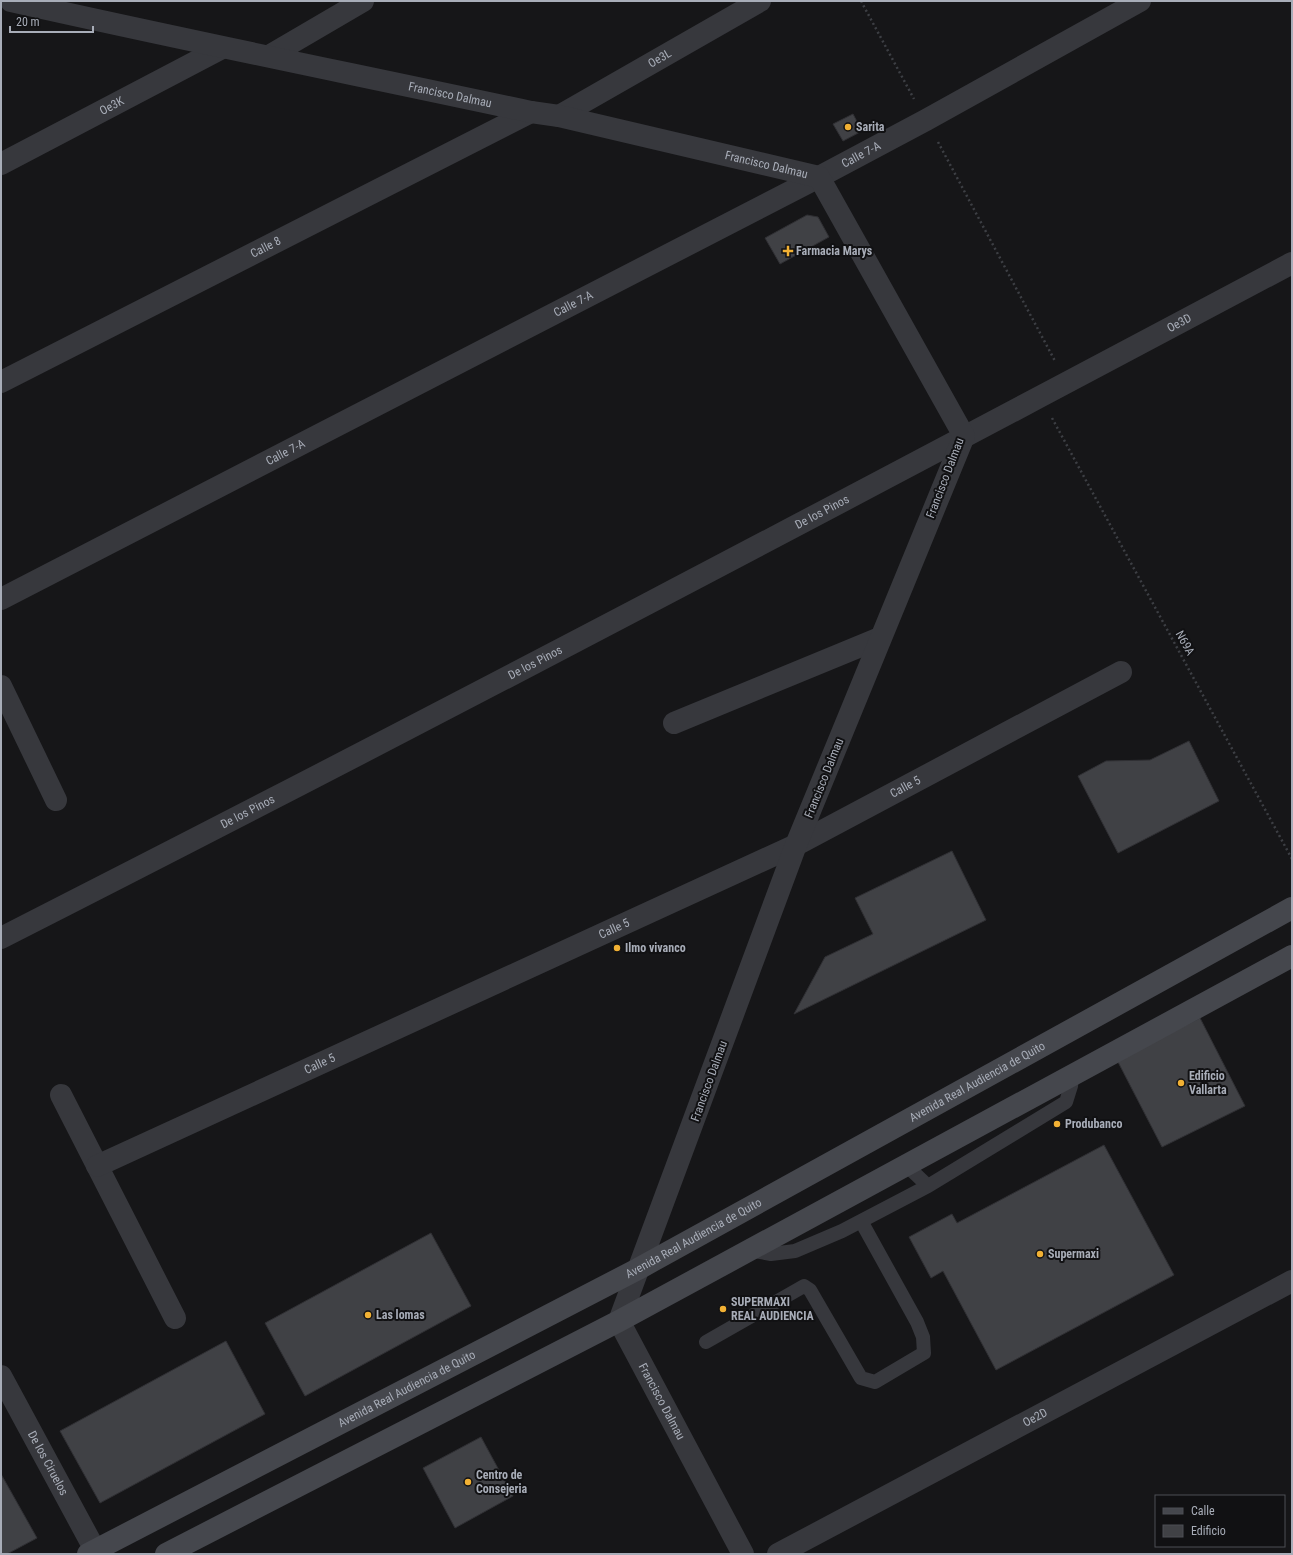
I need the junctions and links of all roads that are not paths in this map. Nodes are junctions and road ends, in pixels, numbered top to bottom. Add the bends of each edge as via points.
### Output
1 (11, 1) edge
2 (363, 1) edge
3 (760, 1) edge
4 (1140, 1) edge
5 (222, 48) junction
6 (269, 56) junction
7 (531, 112) junction
8 (559, 116) junction
9 (1, 164) edge
10 (819, 177) junction
11 (1292, 263) edge
12 (1, 382) edge
13 (1066, 383) joint
14 (964, 436) junction
15 (1, 599) edge
16 (880, 638) junction
17 (1121, 672) dead end
18 (1, 686) edge
19 (674, 723) dead end
20 (56, 800) dead end
21 (796, 845) junction
22 (1292, 908) edge
23 (1, 938) edge
24 (1292, 956) edge
25 (1072, 1075) junction
26 (61, 1095) dead end
27 (906, 1164) junction
28 (97, 1166) junction
29 (928, 1186) junction
30 (861, 1221) junction
31 (748, 1250) junction
32 (638, 1269) junction
33 (1292, 1281) edge
34 (175, 1318) dead end
35 (619, 1321) junction
36 (706, 1342) dead end
37 (1, 1376) edge
38 (7, 1401) edge
39 (92, 1552) edge
40 (166, 1554) edge
41 (743, 1554) edge
42 (778, 1554) edge

1 - 5 street, Francisco Dalmau
2 - 6 street
3 - 8 street, Oe3L
4 - 10 street, Calle 7-A
5 - 6 street, Francisco Dalmau
5 - 9 street, Oe3K
6 - 7 street, Francisco Dalmau
7 - 8 street, Francisco Dalmau
7 - 12 street, Calle 8
8 - 10 street, Francisco Dalmau
10 - 14 street, Francisco Dalmau
10 - 15 street, Calle 7-A
11 - 13 street, Oe3D
13 - 14 street, De los Pinos
14 - 16 street, Francisco Dalmau
14 - 23 street, De los Pinos via 326,772
16 - 19 street
16 - 21 street, Francisco Dalmau
17 - 21 street, Calle 5
18 - 20 street
21 - 28 street, Calle 5
21 - 32 street, Francisco Dalmau
22 - 32 main road, Avenida Real Audiencia de Quito
24 - 25 main road
25 - 27 main road
25 - 29 lane via 1066,1102
26 - 28 street
27 - 29 lane
27 - 31 main road
28 - 34 street
29 - 30 lane
30 - 31 lane via 794,1251 771,1254
30 - 36 lane via 917,1322 923,1337 924,1353 875,1382 861,1378 810,1290 804,1286
31 - 35 main road
32 - 35 street, Francisco Dalmau
32 - 39 main road, Avenida Real Audiencia de Quito
33 - 42 street, Oe2D
35 - 40 main road
35 - 41 street, Francisco Dalmau
37 - 38 street, De los Ciruelos
38 - 39 street, De los Ciruelos

